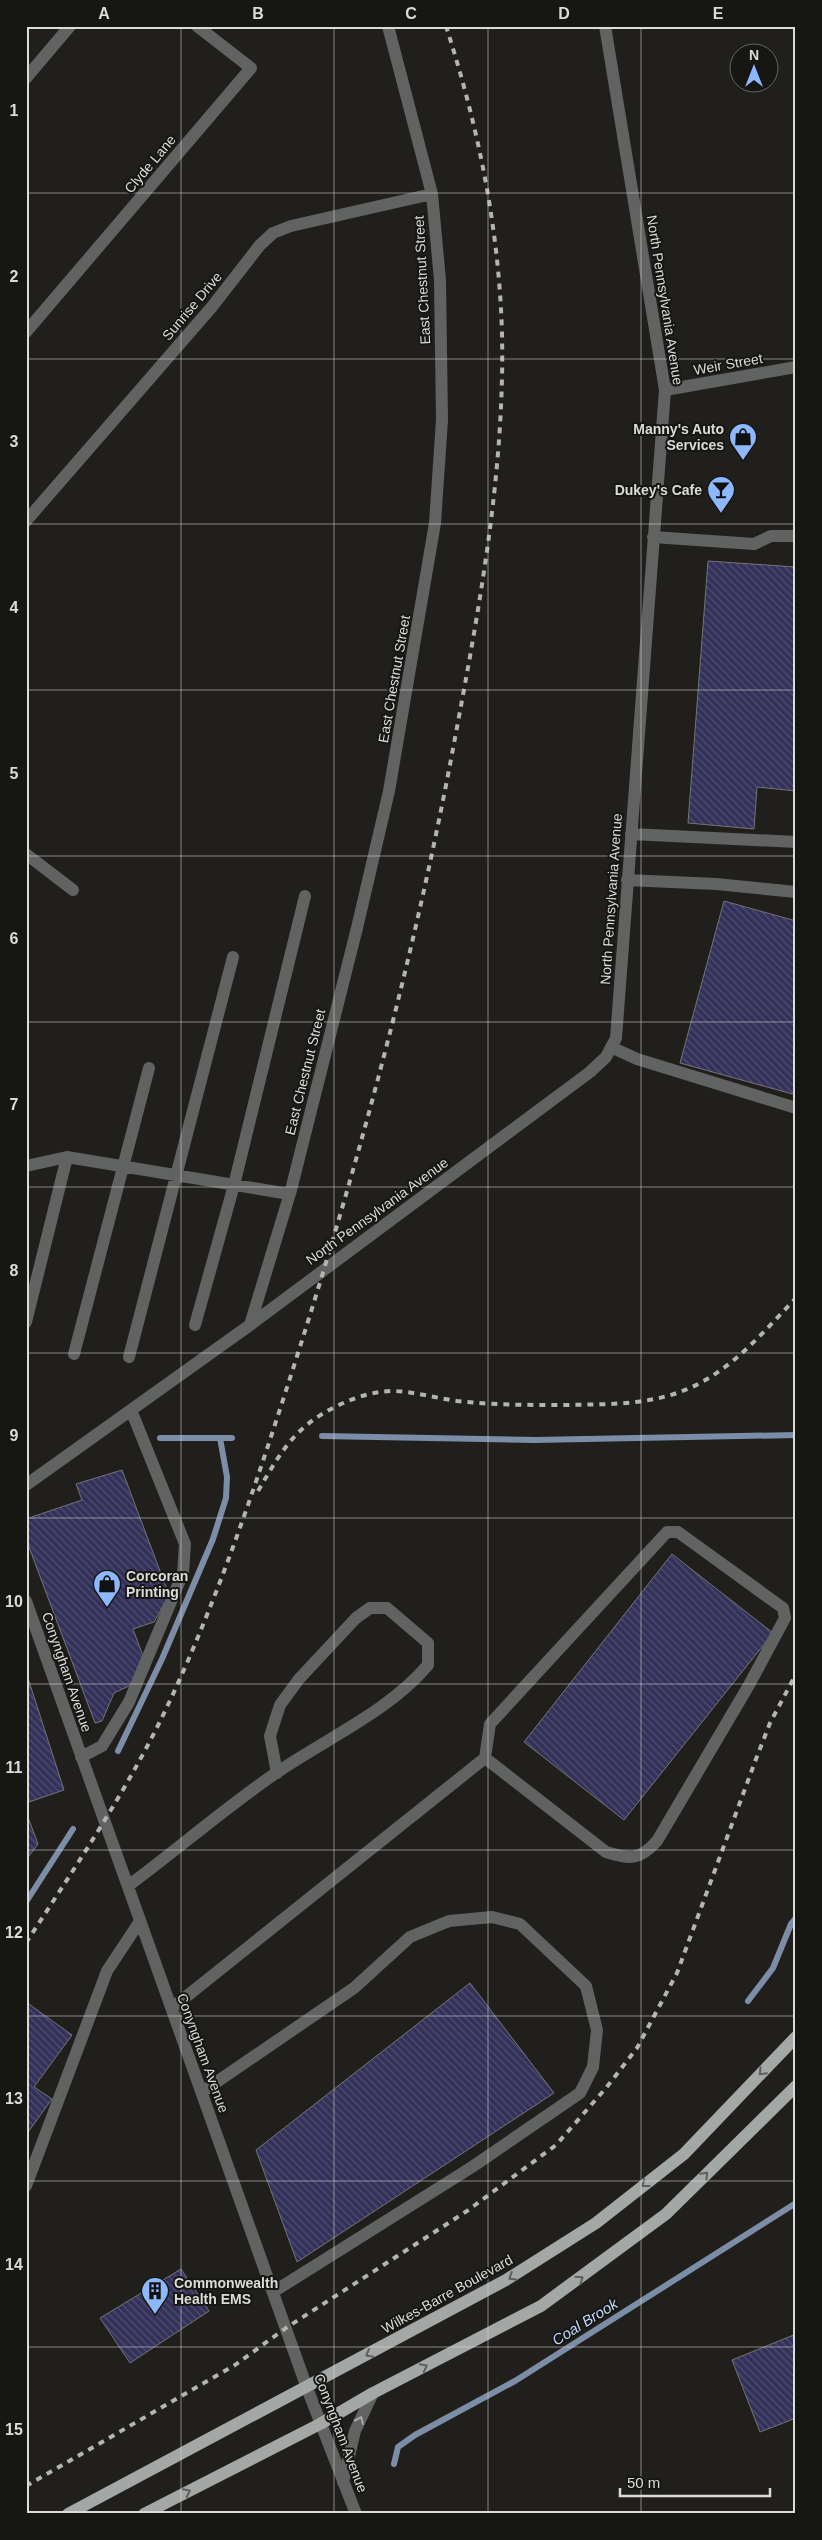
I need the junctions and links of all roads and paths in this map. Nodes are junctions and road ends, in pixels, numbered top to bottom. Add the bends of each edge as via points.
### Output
1 (70, 26) edge
2 (197, 26) edge
3 (388, 26) edge
4 (605, 26) edge
5 (26, 78) edge
6 (432, 194) junction
7 (26, 332) edge
8 (796, 367) edge
9 (664, 390) junction
10 (26, 521) edge
11 (796, 536) edge
12 (654, 537) junction
13 (631, 834) junction
14 (796, 842) edge
15 (26, 854) edge
16 (627, 880) junction
17 (72, 890) dead end
18 (796, 892) edge
19 (305, 896) dead end
20 (233, 957) dead end
21 (611, 1047) junction
22 (149, 1068) dead end
23 (796, 1108) edge
24 (67, 1157) junction
25 (26, 1166) edge
26 (123, 1167) junction
27 (177, 1176) junction
28 (234, 1185) junction
29 (289, 1194) junction
30 (26, 1322) edge
31 (195, 1325) dead end
32 (250, 1325) junction
33 (74, 1354) dead end
34 (130, 1357) dead end
35 (131, 1410) junction
36 (26, 1485) edge
37 (26, 1601) edge
38 (81, 1757) junction
39 (485, 1758) junction
40 (276, 1773) junction
41 (128, 1886) junction
42 (140, 1921) junction
43 (172, 2008) junction
44 (796, 2037) edge
45 (796, 2086) edge
46 (202, 2092) junction
47 (26, 2186) edge
48 (274, 2292) junction
49 (307, 2388) junction
50 (373, 2393) junction
51 (320, 2424) junction
52 (344, 2482) junction
53 (68, 2514) edge
54 (144, 2514) edge
55 (356, 2514) edge

1 - 5 street
2 - 7 street, Clyde Lane via 251,68
3 - 6 street, East Chestnut Street
4 - 9 street, North Pennsylvania Avenue
6 - 10 street, Sunrise Drive via 291,226 274,233 260,245 211,308
6 - 29 street, East Chestnut Street via 440,280 442,420 435,523 389,791
8 - 9 street, Weir Street
9 - 12 street, North Pennsylvania Avenue
11 - 12 street via 770,536 754,544
12 - 13 street, North Pennsylvania Avenue
13 - 14 street
13 - 16 street, North Pennsylvania Avenue
15 - 17 street
16 - 18 street
16 - 21 street, North Pennsylvania Avenue via 616,1038
19 - 28 street
20 - 27 street
21 - 23 street via 637,1059
21 - 32 street, North Pennsylvania Avenue via 606,1057 590,1072
22 - 26 street
24 - 25 street
24 - 26 street
24 - 30 street
26 - 27 street
26 - 33 street
27 - 28 street
27 - 34 street
28 - 29 street
28 - 31 street
29 - 32 street, East Chestnut Street
32 - 35 street, North Pennsylvania Avenue
35 - 36 street, North Pennsylvania Avenue
35 - 38 street via 185,1544 183,1573 129,1702 102,1746
37 - 38 street, Conyngham Avenue
38 - 41 street, Conyngham Avenue
39 - 39 street via 490,1724 667,1532 678,1532 783,1608 785,1618 749,1685 657,1841 646,1854 628,1858 606,1852
39 - 43 street
40 - 40 street via 373,1712 419,1675 428,1664 428,1644 386,1608 370,1608 356,1618 299,1679 280,1705 270,1736
40 - 41 street
41 - 42 street, Conyngham Avenue
42 - 43 street, Conyngham Avenue
42 - 47 street via 107,1971
43 - 46 street, Conyngham Avenue
44 -> 49 main road, Wilkes-Barre Boulevard via 684,2154 596,2223 506,2280
50 -> 45 main road via 541,2306 606,2260 666,2214
46 - 48 street, Conyngham Avenue
46 - 48 street via 354,1988 410,1937 449,1921 492,1917 520,1924 586,1986 597,2030 593,2067 580,2093 464,2172
48 - 49 street, Conyngham Avenue
49 - 51 street, Conyngham Avenue
49 - 53 main road, Wilkes-Barre Boulevard
50 - 51 main road
52 -> 50 street via 355,2431
51 - 52 street, Conyngham Avenue
54 -> 51 main road
52 - 55 street, Conyngham Avenue

